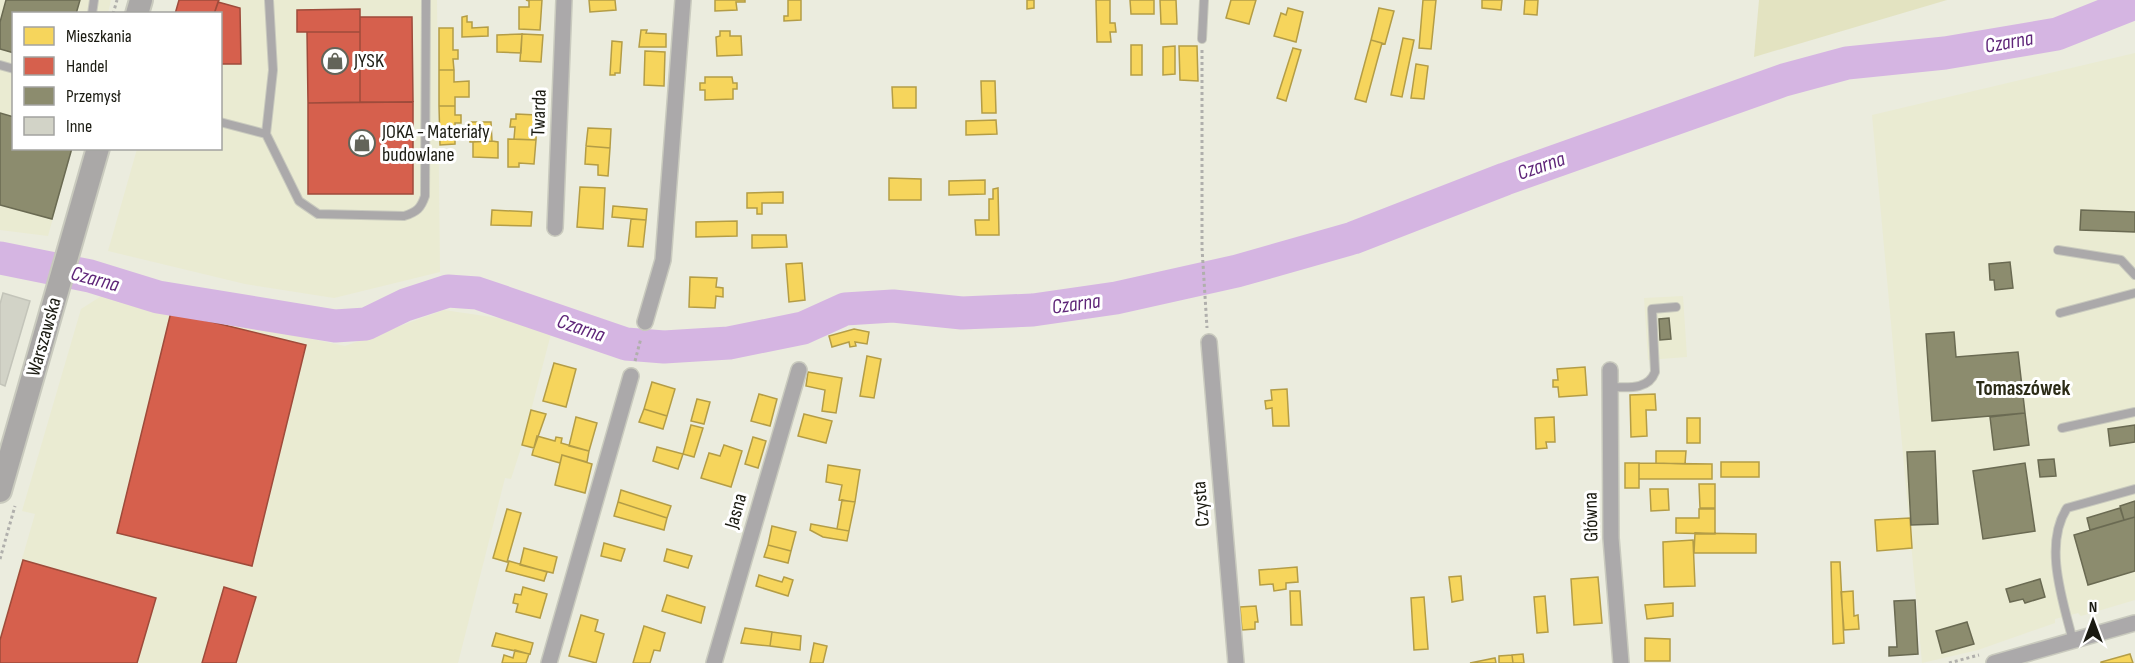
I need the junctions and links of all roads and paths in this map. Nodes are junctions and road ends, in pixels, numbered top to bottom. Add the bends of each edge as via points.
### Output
1 (269, 0) edge
2 (426, 0) edge
3 (564, 0) edge
4 (683, 0) edge
5 (1204, 0) edge
6 (1202, 39) joint
7 (222, 123) edge
8 (266, 134) junction
9 (97, 150) edge
10 (555, 228) dead end
11 (2058, 250) dead end
12 (2135, 275) edge
13 (2135, 293) edge
14 (1676, 308) dead end
15 (2060, 313) dead end
16 (645, 322) joint
17 (1209, 342) joint
18 (799, 370) dead end
19 (1610, 370) dead end
20 (631, 376) joint
21 (1610, 387) junction
22 (2135, 412) edge
23 (2061, 428) dead end
24 (2135, 489) edge
25 (0, 491) edge
26 (2135, 623) edge
27 (2073, 641) junction
28 (549, 663) edge
29 (714, 663) edge
30 (1236, 663) edge
31 (1621, 663) edge
32 (1994, 663) edge

1 - 8 lane via 273,69
2 - 8 lane via 425,196 415,213 318,213 299,201
3 - 10 street, Twarda
4 - 16 street via 663,260
5 - 6 lane
6 - 17 path via 1202,248
7 - 8 lane
9 - 25 main road, Warszawska
11 - 12 lane via 2121,261
13 - 15 lane
14 - 21 lane via 1652,309 1653,378 1639,386
16 - 20 path
17 - 30 street, Czysta
18 - 29 street, Jasna
19 - 21 street, Główna
20 - 28 street
21 - 31 street, Główna via 1611,538
22 - 23 lane
24 - 27 lane via 2067,508 2058,523 2056,556
26 - 27 street
27 - 32 street

